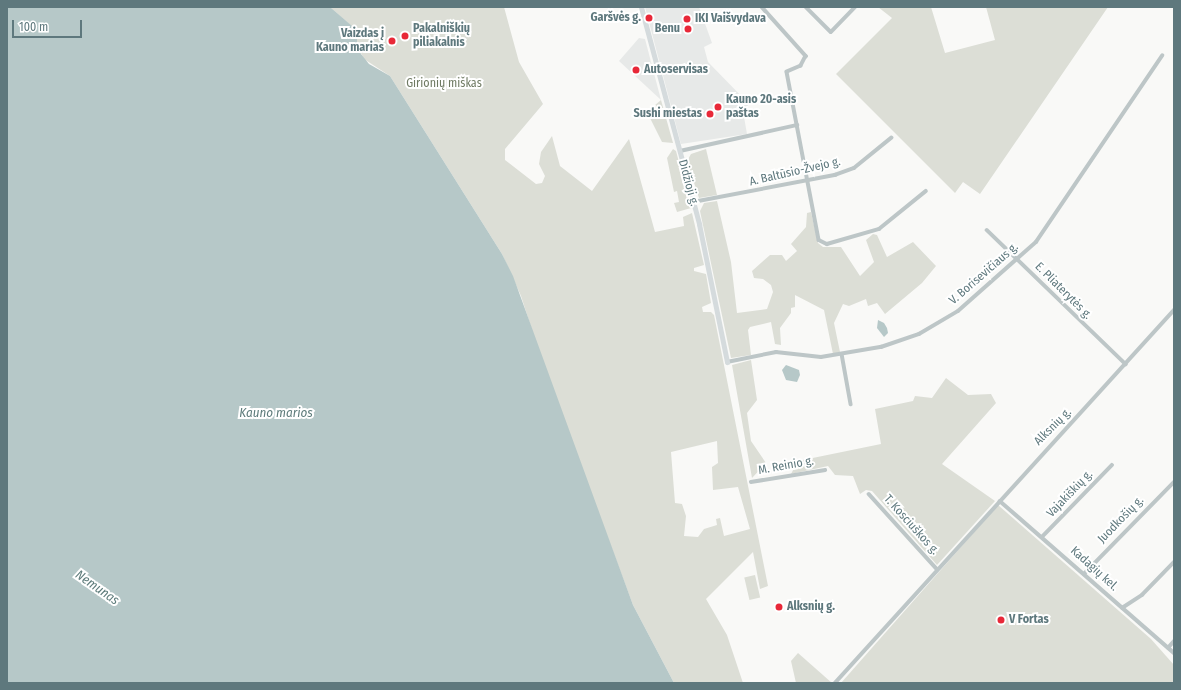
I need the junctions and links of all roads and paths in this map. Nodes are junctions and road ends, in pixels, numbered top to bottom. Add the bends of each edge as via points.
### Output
1 (641, 7) edge
2 (762, 7) edge
3 (806, 7) edge
4 (855, 7) edge
5 (1162, 56) dead end
6 (797, 125) junction
7 (891, 138) dead end
8 (680, 151) junction
9 (807, 182) junction
10 (926, 191) dead end
11 (693, 202) junction
12 (987, 230) dead end
13 (1016, 259) junction
14 (1174, 310) edge
15 (842, 354) junction
16 (728, 362) joint
17 (1126, 364) junction
18 (851, 404) dead end
19 (1112, 465) dead end
20 (825, 470) dead end
21 (751, 482) dead end
22 (1174, 482) edge
23 (869, 494) dead end
24 (1000, 501) junction
25 (1042, 537) junction
26 (1174, 562) edge
27 (937, 569) junction
28 (1084, 574) junction
29 (1122, 608) junction
30 (1174, 641) edge
31 (1168, 648) junction
32 (1174, 653) edge
33 (835, 683) edge

1 - 8 main road, Didžioji g.
2 - 6 street via 806,56 801,66 787,72
3 - 4 street via 831,32
5 - 13 street, V. Borisevičiaus g. via 1036,242
6 - 8 street
6 - 9 street
7 - 9 street, A. Baltūsio-Žvejo g. via 854,168
8 - 11 main road, Didžioji g.
9 - 10 street via 819,240 828,244 879,229
9 - 11 street, A. Baltūsio-Žvejo g.
11 - 16 main road, Didžioji g.
12 - 13 street, E. Pliaterytės g.
13 - 15 street, V. Borisevičiaus g. via 978,296 927,330 890,345
13 - 17 street, E. Pliaterytės g.
14 - 17 street, Alksnių g.
15 - 16 street, V. Borisevičiaus g. via 822,357 776,352
15 - 18 street
17 - 24 street, Alksnių g.
19 - 25 street, Vajakiškių g.
20 - 21 street, M. Reinio g.
22 - 28 street, Juodkošių g.
23 - 27 street, T. Kosciuškos g.
24 - 25 street, Kadagių kel.
24 - 27 street, Alksnių g.
25 - 28 street, Kadagių kel.
26 - 29 street via 1142,595
27 - 33 street, Alksnių g.
28 - 29 street, Kadagių kel.
29 - 31 street, Kadagių kel.
30 - 31 street
31 - 32 street, Kadagių kel.

